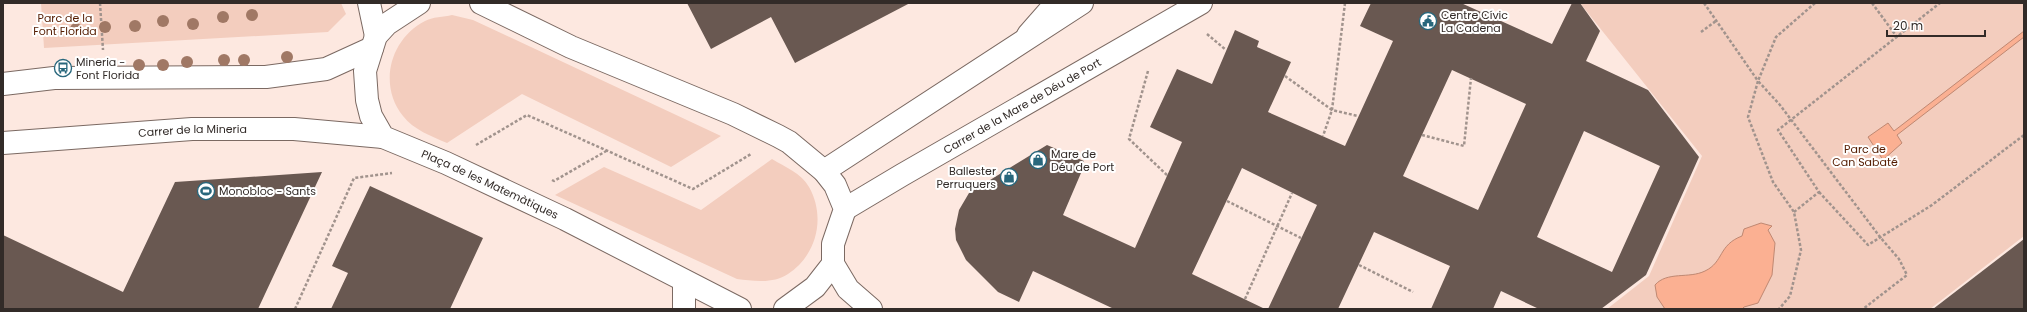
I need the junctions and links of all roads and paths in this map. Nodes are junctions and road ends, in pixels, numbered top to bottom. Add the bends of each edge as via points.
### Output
1 (100, 3) edge
2 (369, 3) edge
3 (419, 3) edge
4 (481, 3) edge
5 (1056, 3) edge
6 (1082, 3) edge
7 (1201, 3) edge
8 (1345, 3) edge
9 (1704, 3) edge
10 (1815, 3) edge
11 (1872, 3) edge
12 (1940, 3) edge
13 (1716, 21) junction
14 (1701, 32) dead end
15 (1207, 34) dead end
16 (1897, 37) junction
17 (374, 42) junction
18 (1022, 42) junction
19 (1226, 50) dead end
20 (104, 55) dead end
21 (1148, 71) dead end
22 (1284, 76) dead end
23 (1471, 78) dead end
24 (1758, 81) junction
25 (3, 84) edge
26 (1332, 110) junction
27 (1358, 116) dead end
28 (1791, 120) junction
29 (1422, 135) dead end
30 (2024, 135) edge
31 (1323, 136) dead end
32 (383, 137) junction
33 (3, 143) edge
34 (474, 146) junction
35 (470, 148) dead end
36 (482, 149) dead end
37 (608, 150) junction
38 (755, 152) dead end
39 (824, 171) junction
40 (396, 173) dead end
41 (1168, 176) dead end
42 (547, 178) dead end
43 (1292, 192) dead end
44 (1819, 192) junction
45 (1227, 201) dead end
46 (845, 209) junction
47 (1794, 212) junction
48 (1277, 227) junction
49 (1880, 237) junction
50 (1301, 238) dead end
51 (833, 264) junction
52 (1359, 265) dead end
53 (684, 280) junction
54 (1412, 292) dead end
55 (1245, 299) dead end
56 (295, 309) edge
57 (684, 309) edge
58 (740, 309) edge
59 (786, 309) edge
60 (871, 309) edge
61 (1779, 309) edge
62 (1863, 309) edge

1 - 20 path
2 - 17 street
3 - 17 street via 387,24
4 - 39 street via 571,47 733,114 778,136
5 - 18 street
6 - 18 street
7 - 46 street, Carrer de la Mare de Déu de Port
8 - 26 path
9 - 13 path
10 - 24 path via 1776,37
11 - 16 path
12 - 16 path
13 - 14 path
13 - 24 path
15 - 19 path
16 - 28 path
17 - 25 street via 326,69 266,77 54,78
17 - 32 street via 365,71 367,100 371,116
18 - 39 street
21 - 41 path via 1129,139
22 - 26 path
23 - 29 path via 1464,146
24 - 28 path
24 - 47 path via 1748,117 1773,182
26 - 27 path
26 - 31 path
28 - 44 path via 1778,130
28 - 49 path
30 - 49 path via 1932,205
32 - 33 street, Carrer de la Mineria via 294,129 192,129
32 - 53 street, Plaça de les Matemàtiques via 446,163 565,219
34 - 35 path
34 - 36 path
34 - 37 path via 527,115
37 - 38 path via 693,189
37 - 42 path via 554,181
39 - 46 street via 835,186
40 - 56 path via 354,178
43 - 48 path
44 - 47 path
44 - 49 path via 1868,245
45 - 48 path
46 - 51 street via 833,244
47 - 61 path via 1801,250 1790,296
48 - 50 path
48 - 55 path
49 - 62 path via 1899,259 1907,275
51 - 59 street via 815,287
51 - 60 street via 848,289
52 - 54 path
53 - 57 street
53 - 58 street, Plaça de les Matemàtiques

